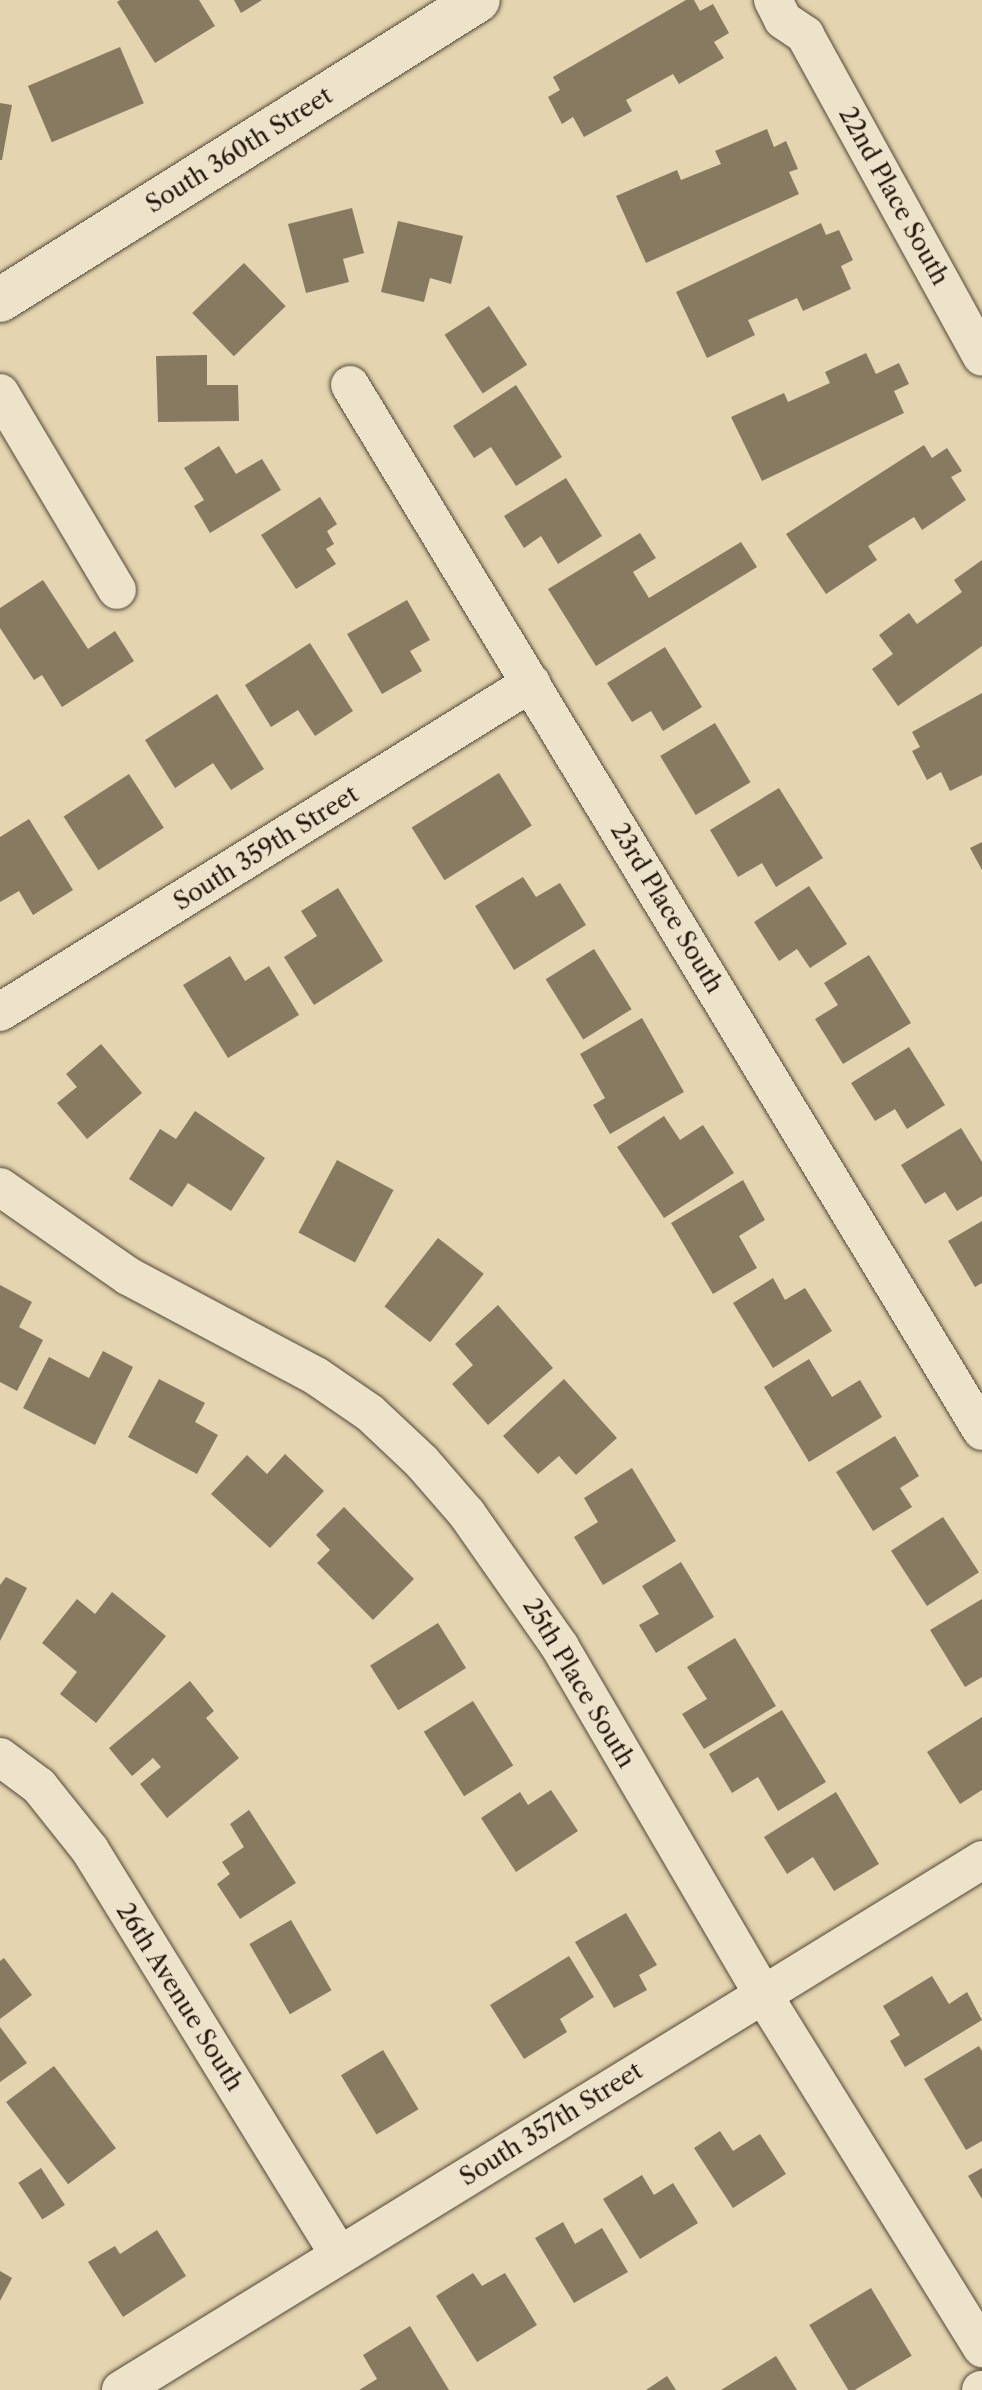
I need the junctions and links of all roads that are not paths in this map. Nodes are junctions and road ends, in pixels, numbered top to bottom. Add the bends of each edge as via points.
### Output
1 (478, 0) edge
2 (773, 0) edge
3 (805, 18) edge
4 (0, 300) edge
5 (982, 357) edge
6 (350, 385) dead end
7 (0, 393) edge
8 (117, 590) dead end
9 (531, 683) junction
10 (0, 1012) edge
11 (0, 1187) edge
12 (982, 1431) edge
13 (0, 1757) edge
14 (982, 1860) edge
15 (762, 1993) junction
16 (339, 2255) junction
17 (982, 2348) edge
18 (121, 2390) edge

1 - 4 street, South 360th Street
2 - 3 street, 22nd Place South via 783,20
3 - 5 street, 22nd Place South
6 - 9 street, 23rd Place South
7 - 8 street
9 - 10 street, South 359th Street
9 - 12 street, 23rd Place South
11 - 15 street, 25th Place South via 128,1276 316,1376 370,1413 422,1462 510,1571 560,1647
13 - 16 street, 26th Avenue South via 39,1786 90,1850
14 - 15 street, South 357th Street
15 - 16 street, South 357th Street
15 - 17 street, 25th Place South
16 - 18 street, South 357th Street

